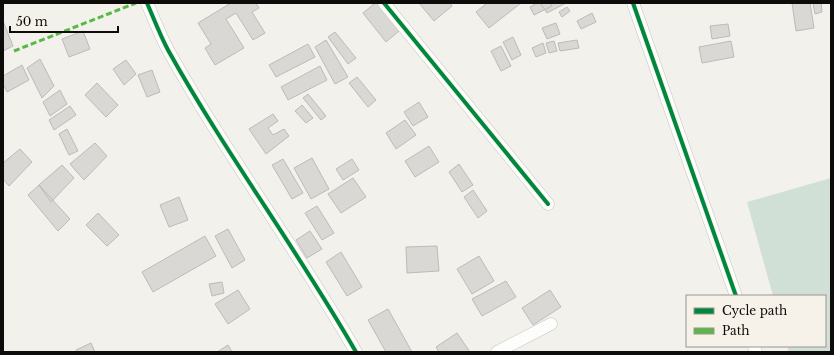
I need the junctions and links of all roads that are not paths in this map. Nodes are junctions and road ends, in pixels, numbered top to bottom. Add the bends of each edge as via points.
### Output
1 (147, 3) edge
2 (384, 3) edge
3 (633, 3) edge
4 (548, 204) dead end
5 (736, 295) edge
6 (551, 324) dead end
7 (356, 352) edge
8 (497, 352) edge

1 - 7 street via 168,48 208,118 328,303
2 - 4 street
3 - 5 street
6 - 8 street

